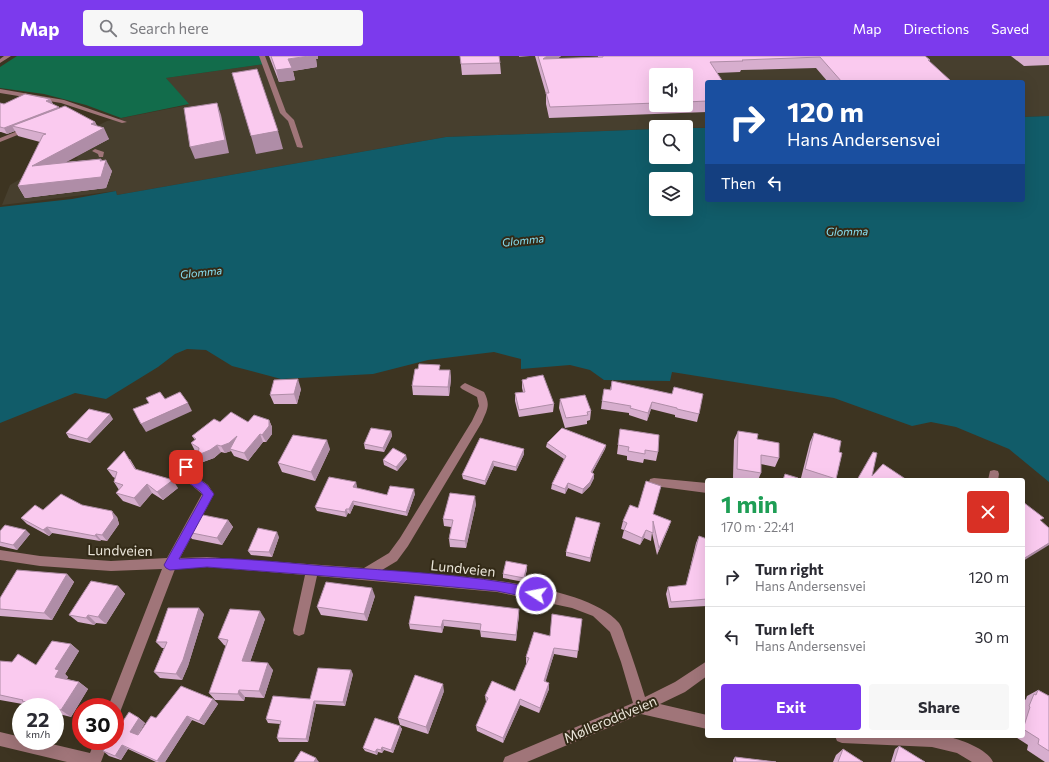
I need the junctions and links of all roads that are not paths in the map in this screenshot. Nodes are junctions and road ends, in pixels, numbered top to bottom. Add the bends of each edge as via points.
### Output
1 (8, 56) edge
2 (262, 56) edge
3 (0, 61) edge
4 (0, 91) edge
5 (82, 108) junction
6 (69, 114) edge
7 (124, 122) dead end
8 (35, 127) edge
9 (0, 140) edge
10 (300, 147) dead end
11 (94, 151) dead end
12 (101, 156) dead end
13 (465, 387) dead end
14 (180, 455) dead end
15 (654, 482) edge
16 (705, 488) edge
17 (0, 555) edge
18 (170, 565) junction
19 (312, 571) junction
20 (365, 574) junction
21 (299, 630) dead end
22 (705, 669) edge
23 (118, 698) edge
24 (641, 707) junction
25 (705, 722) edge
26 (887, 738) edge
27 (0, 739) edge
28 (99, 750) edge
29 (94, 762) edge
30 (510, 762) edge
31 (986, 762) edge

1 - 3 street
2 - 10 street via 283,112 291,120
4 - 5 street via 39,96
5 - 6 street
5 - 7 street
8 - 9 street
11 - 12 street via 102,153
13 - 20 street via 481,395 484,406 477,422 393,557
14 - 18 street via 193,480 208,494
15 - 16 street
17 - 18 street, Lundveien via 40,561 111,566
18 - 19 street, Lundveien via 207,562
18 - 23 street
19 - 20 street, Lundveien
19 - 21 street
20 - 24 street, Lundveien via 497,586 573,602 597,612 615,628
22 - 24 street, Mølleroddveien via 680,687
24 - 25 street
24 - 30 street, Mølleroddveien
26 - 31 street via 932,740 959,746
27 - 29 street
28 - 29 street

